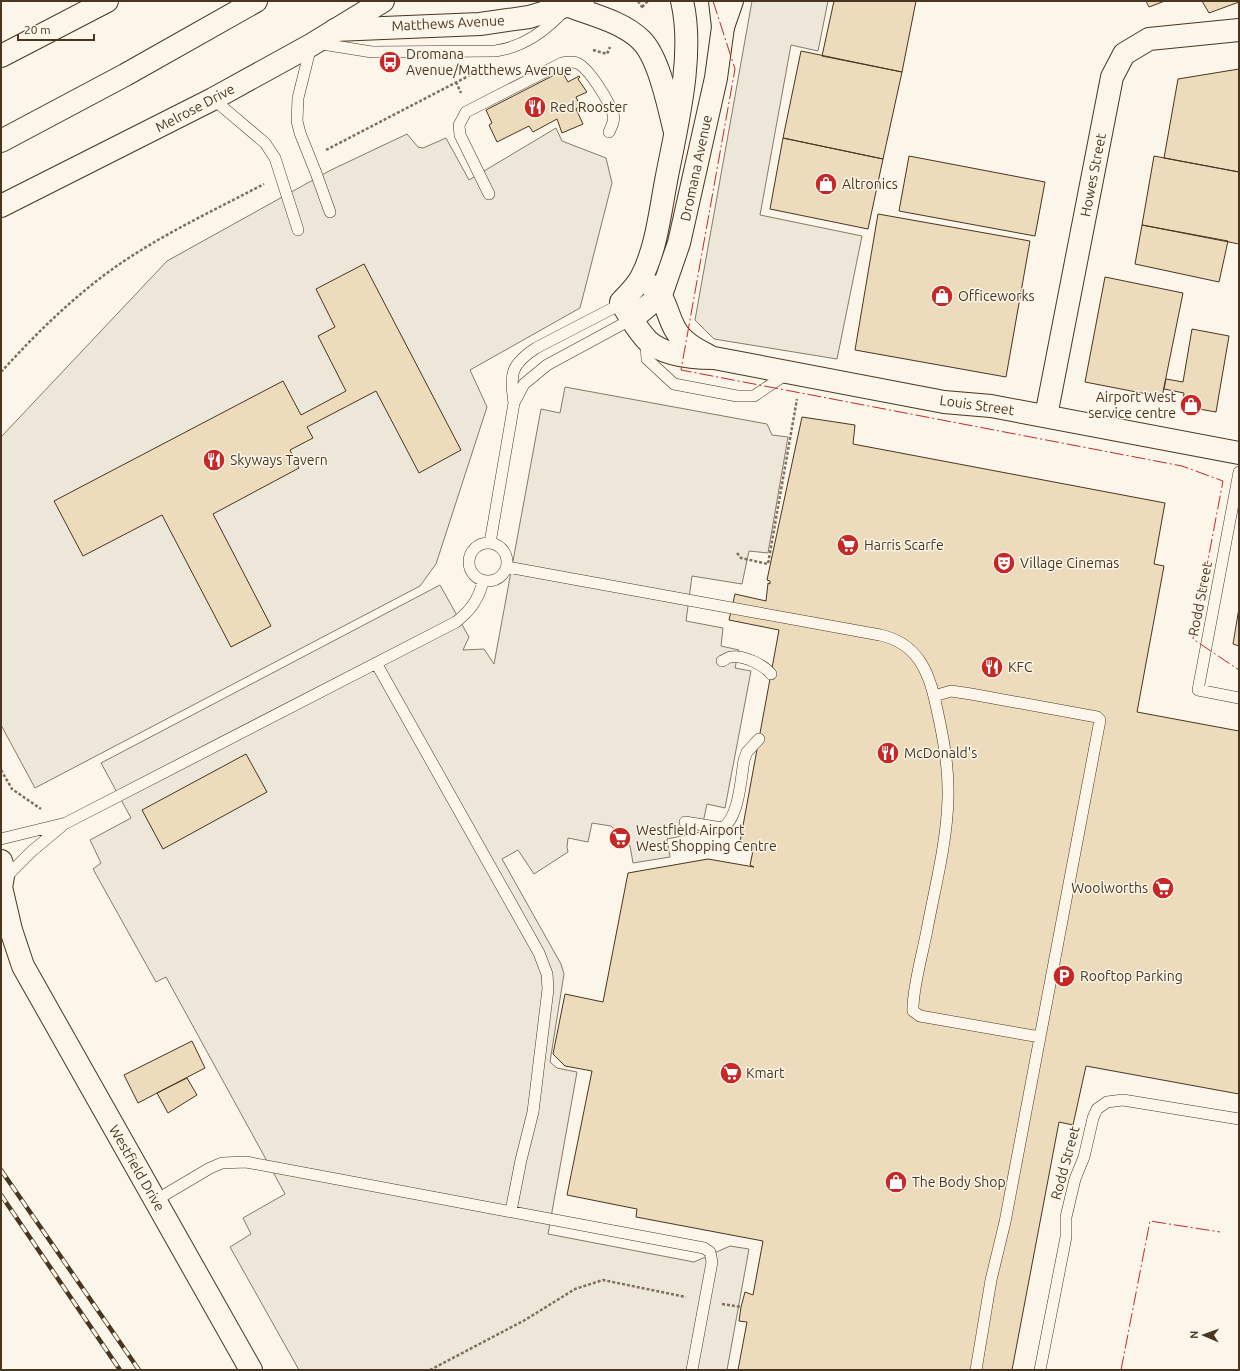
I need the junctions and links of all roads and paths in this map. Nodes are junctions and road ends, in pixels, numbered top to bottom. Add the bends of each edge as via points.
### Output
1 (107, 1) edge
2 (256, 1) edge
3 (383, 1) edge
4 (648, 1) edge
5 (682, 1) edge
6 (720, 1) edge
7 (732, 1) edge
8 (576, 3) edge
9 (642, 7) dead end
10 (723, 27) junction
11 (335, 30) junction
12 (1239, 30) edge
13 (313, 44) junction
14 (1, 56) edge
15 (463, 97) dead end
16 (213, 99) junction
17 (609, 132) dead end
18 (675, 132) junction
19 (1, 141) edge
20 (310, 158) junction
21 (282, 174) junction
22 (489, 194) dead end
23 (1, 206) edge
24 (330, 212) dead end
25 (298, 230) dead end
26 (640, 278) junction
27 (661, 295) junction
28 (627, 310) junction
29 (648, 350) junction
30 (714, 358) junction
31 (1, 372) edge
32 (788, 372) junction
33 (797, 396) dead end
34 (514, 404) junction
35 (1046, 416) junction
36 (1239, 453) edge
37 (1239, 472) edge
38 (490, 543) junction
39 (737, 553) dead end
40 (507, 567) junction
41 (483, 582) junction
42 (722, 661) dead end
43 (376, 663) junction
44 (771, 674) dead end
45 (934, 696) junction
46 (1239, 698) edge
47 (759, 739) dead end
48 (1, 770) edge
49 (685, 822) dead end
50 (66, 823) junction
51 (1, 839) edge
52 (2, 879) edge
53 (1, 942) edge
54 (23, 966) junction
55 (1040, 1037) junction
56 (1239, 1119) edge
57 (156, 1200) junction
58 (511, 1211) junction
59 (705, 1301) junction
60 (742, 1307) dead end
61 (251, 1370) edge
62 (430, 1370) edge
63 (692, 1370) edge
64 (976, 1370) edge
65 (1040, 1370) edge

1 - 14 street
2 - 19 street
3 - 11 street, Melrose Drive
4 - 9 path
5 - 18 street, Dromana Avenue via 686,19 686,45
6 - 10 street, Dromana Avenue
7 - 10 street
8 - 11 street, Matthews Avenue via 529,17 480,24
8 - 13 lane via 534,37 506,49 483,52 372,52
8 - 18 street via 637,36 646,45 658,72
10 - 27 street, Dromana Avenue via 716,78 688,210
11 - 13 street, Melrose Drive
12 - 35 street, Howes Street via 1149,39 1124,54 1112,77
13 - 16 street, Melrose Drive
13 - 20 lane via 297,109 300,133
15 - 20 path via 456,82
16 - 21 lane via 265,143
16 - 23 street, Melrose Drive
17 - 22 lane via 613,114 593,77 585,67 577,63 562,63 466,112 459,125 460,135
18 - 26 street, Dromana Avenue via 654,240
20 - 24 lane
21 - 25 lane
21 - 31 path via 159,240 108,272 56,315
26 - 27 street, Louis Street
26 - 28 street, Dromana Avenue
27 - 28 street
27 - 30 street, Louis Street via 675,329 684,341
28 - 29 street, Louis Street
28 - 34 lane via 547,365 524,384
28 - 34 lane via 617,306 524,356 512,375
29 - 30 street, Louis Street via 663,349 689,358
29 - 32 lane via 674,384 737,396 754,396
30 - 32 street, Louis Street
32 - 35 street, Louis Street via 944,402 991,406
33 - 39 path via 768,564 741,558
34 - 38 lane
35 - 36 street, Louis Street
37 - 46 lane, Rodd Street via 1198,690
38 - 40 lane via 505,554
38 - 41 lane via 477,546 469,556 472,575
40 - 41 lane via 501,577
40 - 45 lane via 891,637 910,648 917,657 925,670
41 - 43 lane via 479,597 472,608 456,622
42 - 44 lane via 731,657 755,662 762,664
43 - 50 lane
43 - 58 lane via 539,953 548,974 533,1112
45 - 55 lane via 948,772 947,814 913,1011 920,1016
45 - 55 lane via 951,691 1098,717 1100,720
47 - 49 lane via 744,760 734,813 730,821 722,828
48 - 50 path via 12,790
50 - 51 lane
50 - 52 lane
52 - 54 street, Westfield Drive via 10,930
53 - 54 street, Westfield Drive
54 - 57 street, Westfield Drive
55 - 64 lane via 1005,1222 991,1280
56 - 65 lane, Rodd Street via 1123,1100 1107,1102 1097,1109 1084,1157 1074,1179 1066,1217 1066,1236
57 - 58 lane via 210,1168 222,1163 246,1162
57 - 61 street, Westfield Drive
58 - 59 lane via 706,1249 712,1258
59 - 60 path
59 - 62 path via 603,1280 576,1289 525,1320
59 - 63 lane

